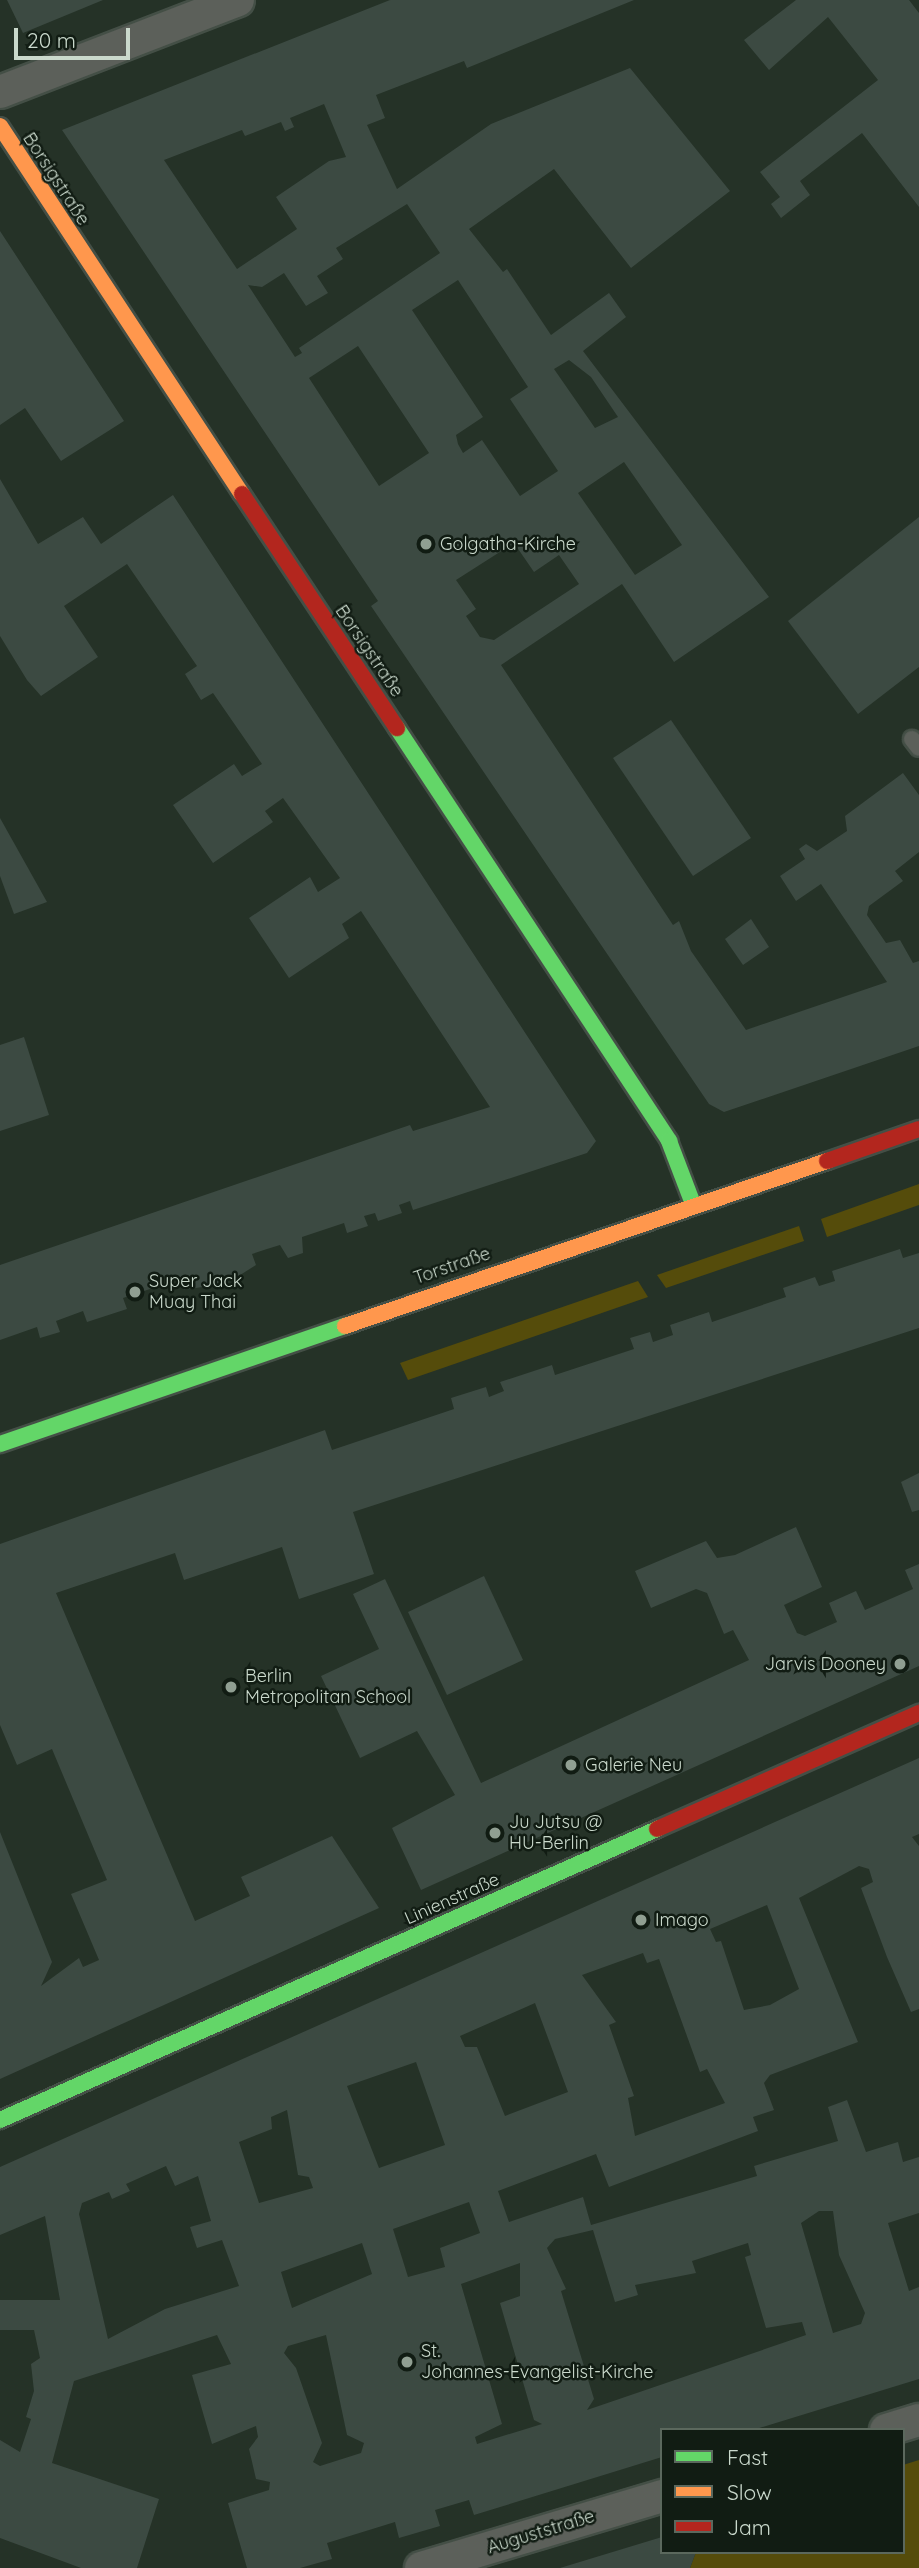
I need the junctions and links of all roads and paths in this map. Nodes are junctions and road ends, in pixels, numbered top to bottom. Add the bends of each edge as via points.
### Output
1 (238, 0) edge
2 (0, 92) edge
3 (0, 126) edge
4 (919, 1129) edge
5 (693, 1204) junction
6 (0, 1444) edge
7 (919, 1713) edge
8 (0, 2120) edge
9 (919, 2420) edge
10 (893, 2428) edge
11 (660, 2497) edge
12 (421, 2568) edge

1 - 2 street
3 - 5 street, Borsigstraße via 669,1141
4 - 5 street, Torstraße
5 - 6 street, Torstraße
7 - 8 street, Linienstraße
9 - 10 street
11 - 12 street, Auguststraße

